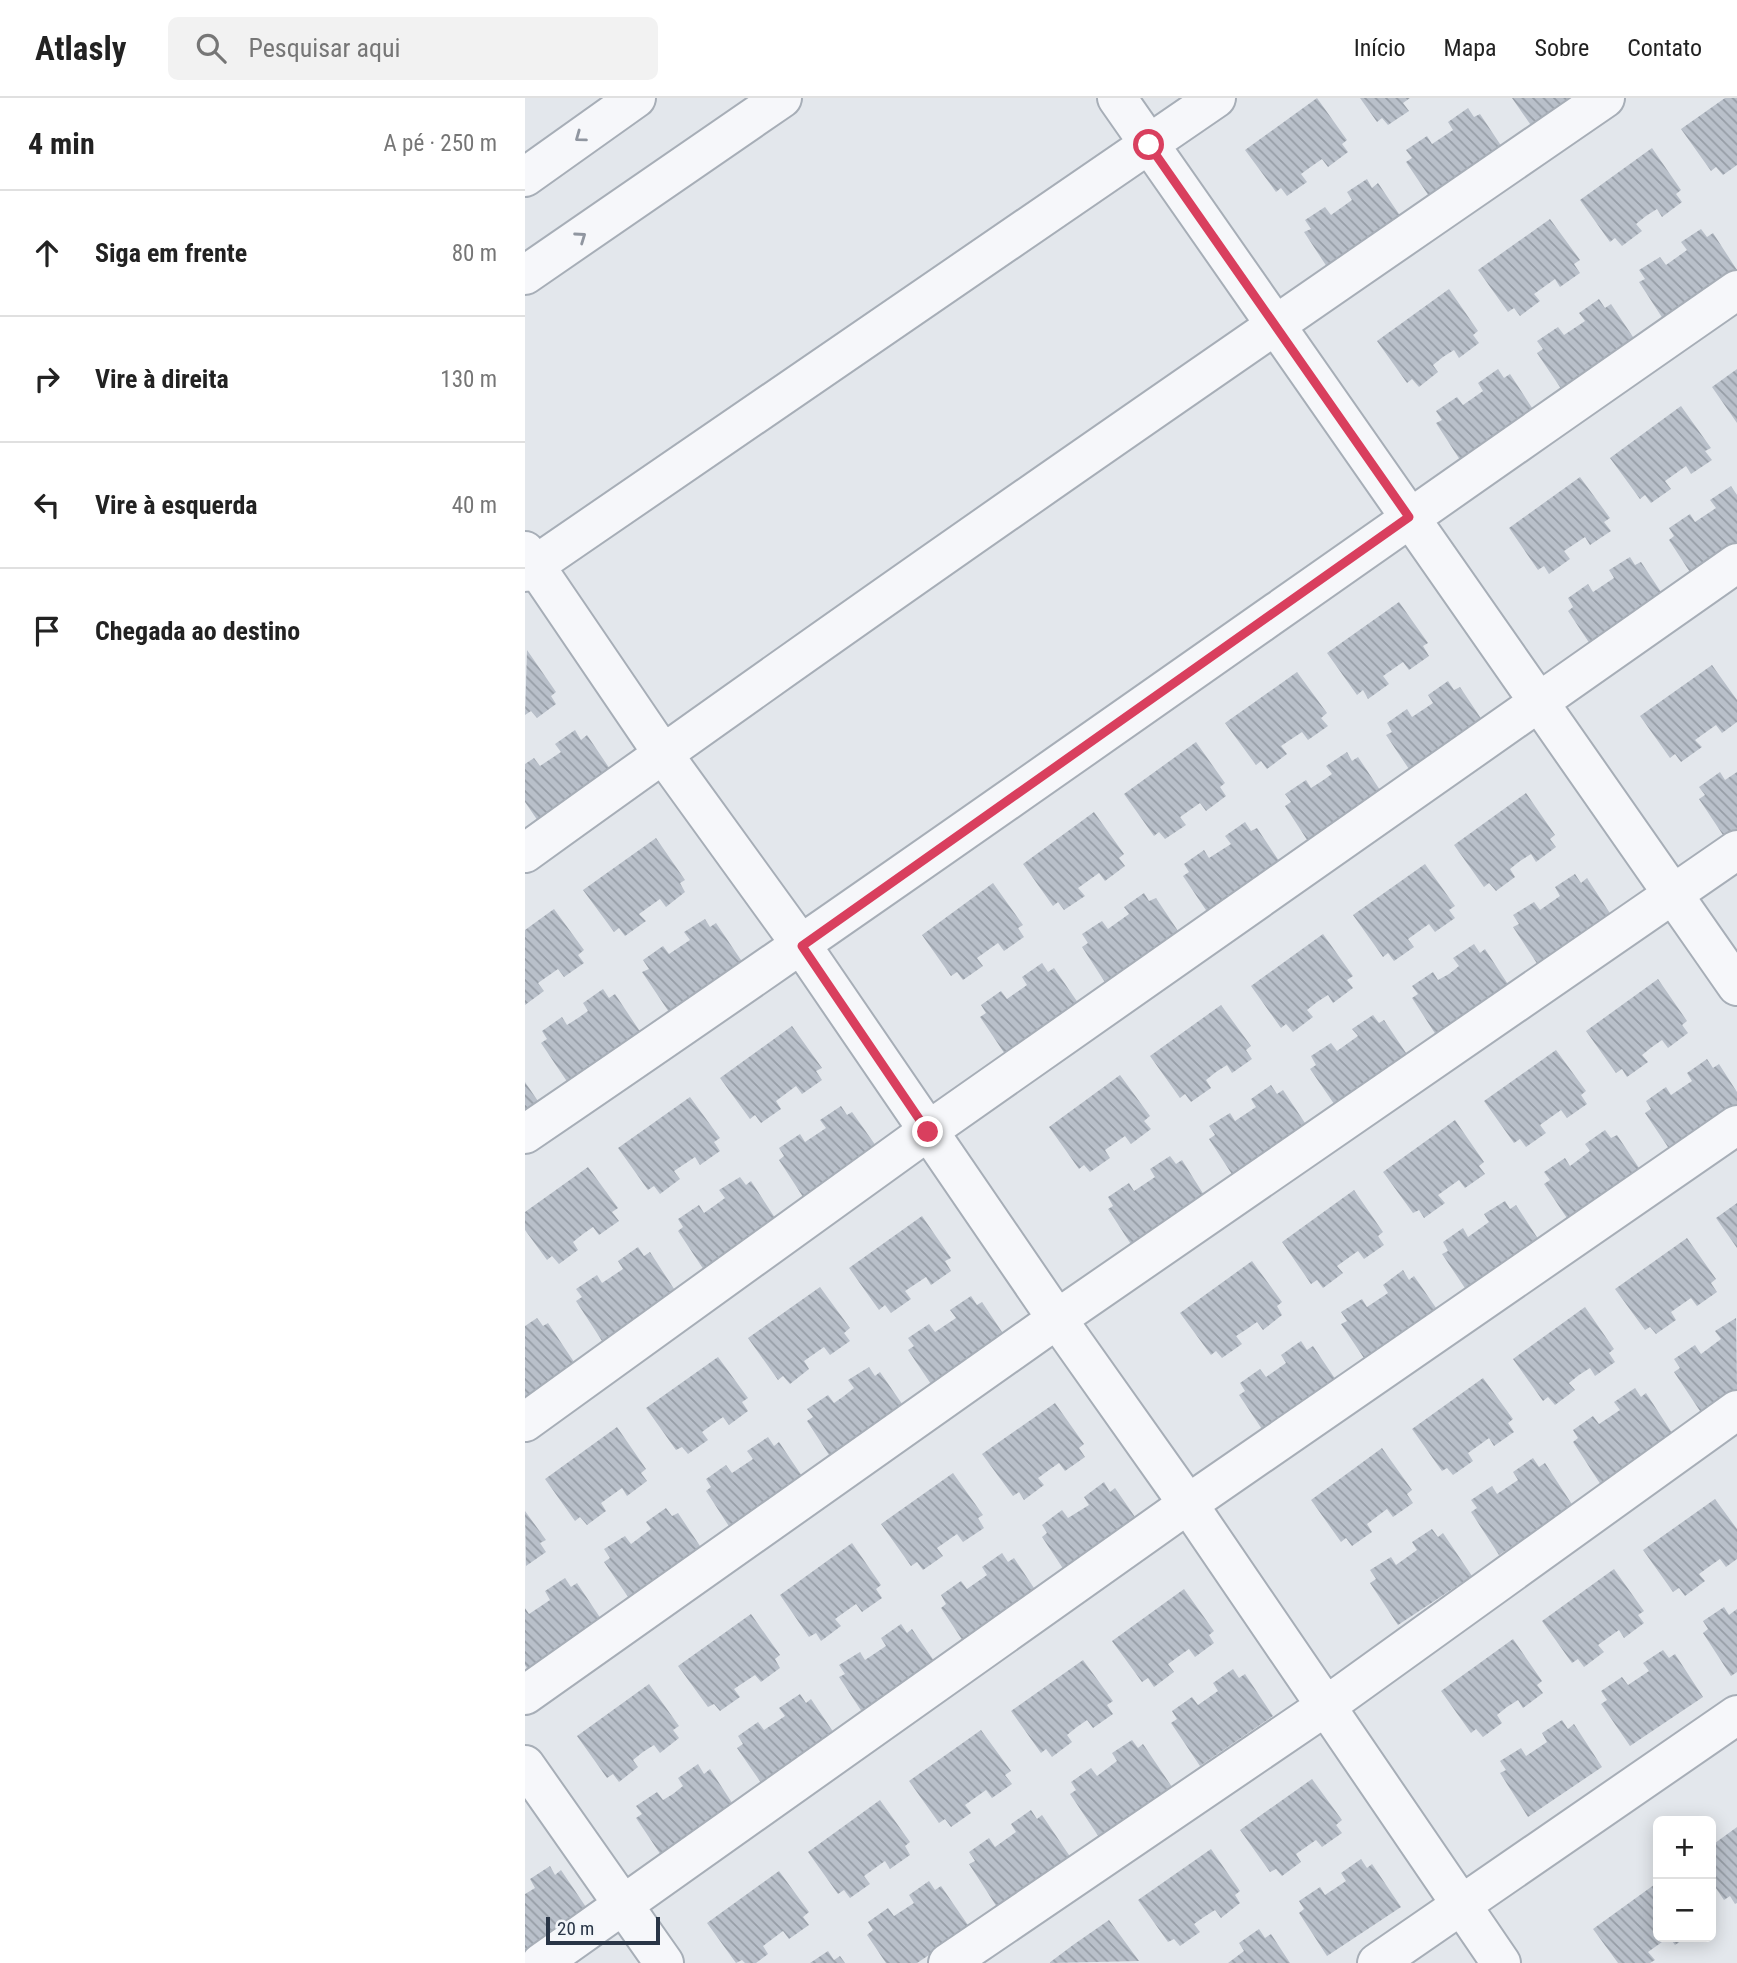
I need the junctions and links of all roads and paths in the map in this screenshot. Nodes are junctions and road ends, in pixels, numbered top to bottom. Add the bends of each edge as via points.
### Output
1 (636, 98) edge
2 (782, 98) edge
3 (1117, 98) edge
4 (1216, 98) edge
5 (1605, 98) edge
6 (1149, 145) junction
7 (525, 177) edge
8 (525, 275) edge
9 (1737, 290) edge
10 (1275, 325) junction
11 (1409, 517) junction
12 (528, 563) edge
13 (1737, 563) edge
14 (1538, 702) junction
15 (663, 754) junction
16 (1737, 850) edge
17 (525, 853) edge
18 (1673, 894) junction
19 (802, 946) junction
20 (1737, 986) edge
21 (1737, 1125) edge
22 (928, 1132) junction
23 (525, 1134) edge
24 (1057, 1319) junction
25 (1737, 1410) edge
26 (525, 1422) edge
27 (1188, 1504) junction
28 (525, 1695) edge
29 (1326, 1706) junction
30 (1737, 1715) edge
31 (525, 1765) edge
32 (1460, 1904) junction
33 (623, 1905) junction
34 (541, 1963) edge
35 (664, 1963) edge
36 (948, 1963) edge
37 (1377, 1963) edge
38 (1501, 1963) edge

1 -> 7 street
8 -> 2 street
3 - 6 street
4 - 6 street
5 - 10 street
6 - 10 street
6 - 12 street
9 - 11 street
10 - 11 street
10 - 15 street
11 - 14 street
11 - 19 street
12 - 15 street
13 - 14 street
14 - 18 street
14 - 22 street
15 - 17 street
15 - 19 street
16 - 18 street
18 - 20 street
18 - 24 street
19 - 22 street
19 - 23 street
21 - 27 street
22 - 24 street
22 - 26 street
24 - 27 street
24 - 28 street
25 - 29 street
27 - 29 street
27 - 33 street
29 - 32 street
29 - 36 street
30 - 32 street
31 - 33 street
32 - 37 street
32 - 38 street
33 - 34 street
33 - 35 street

